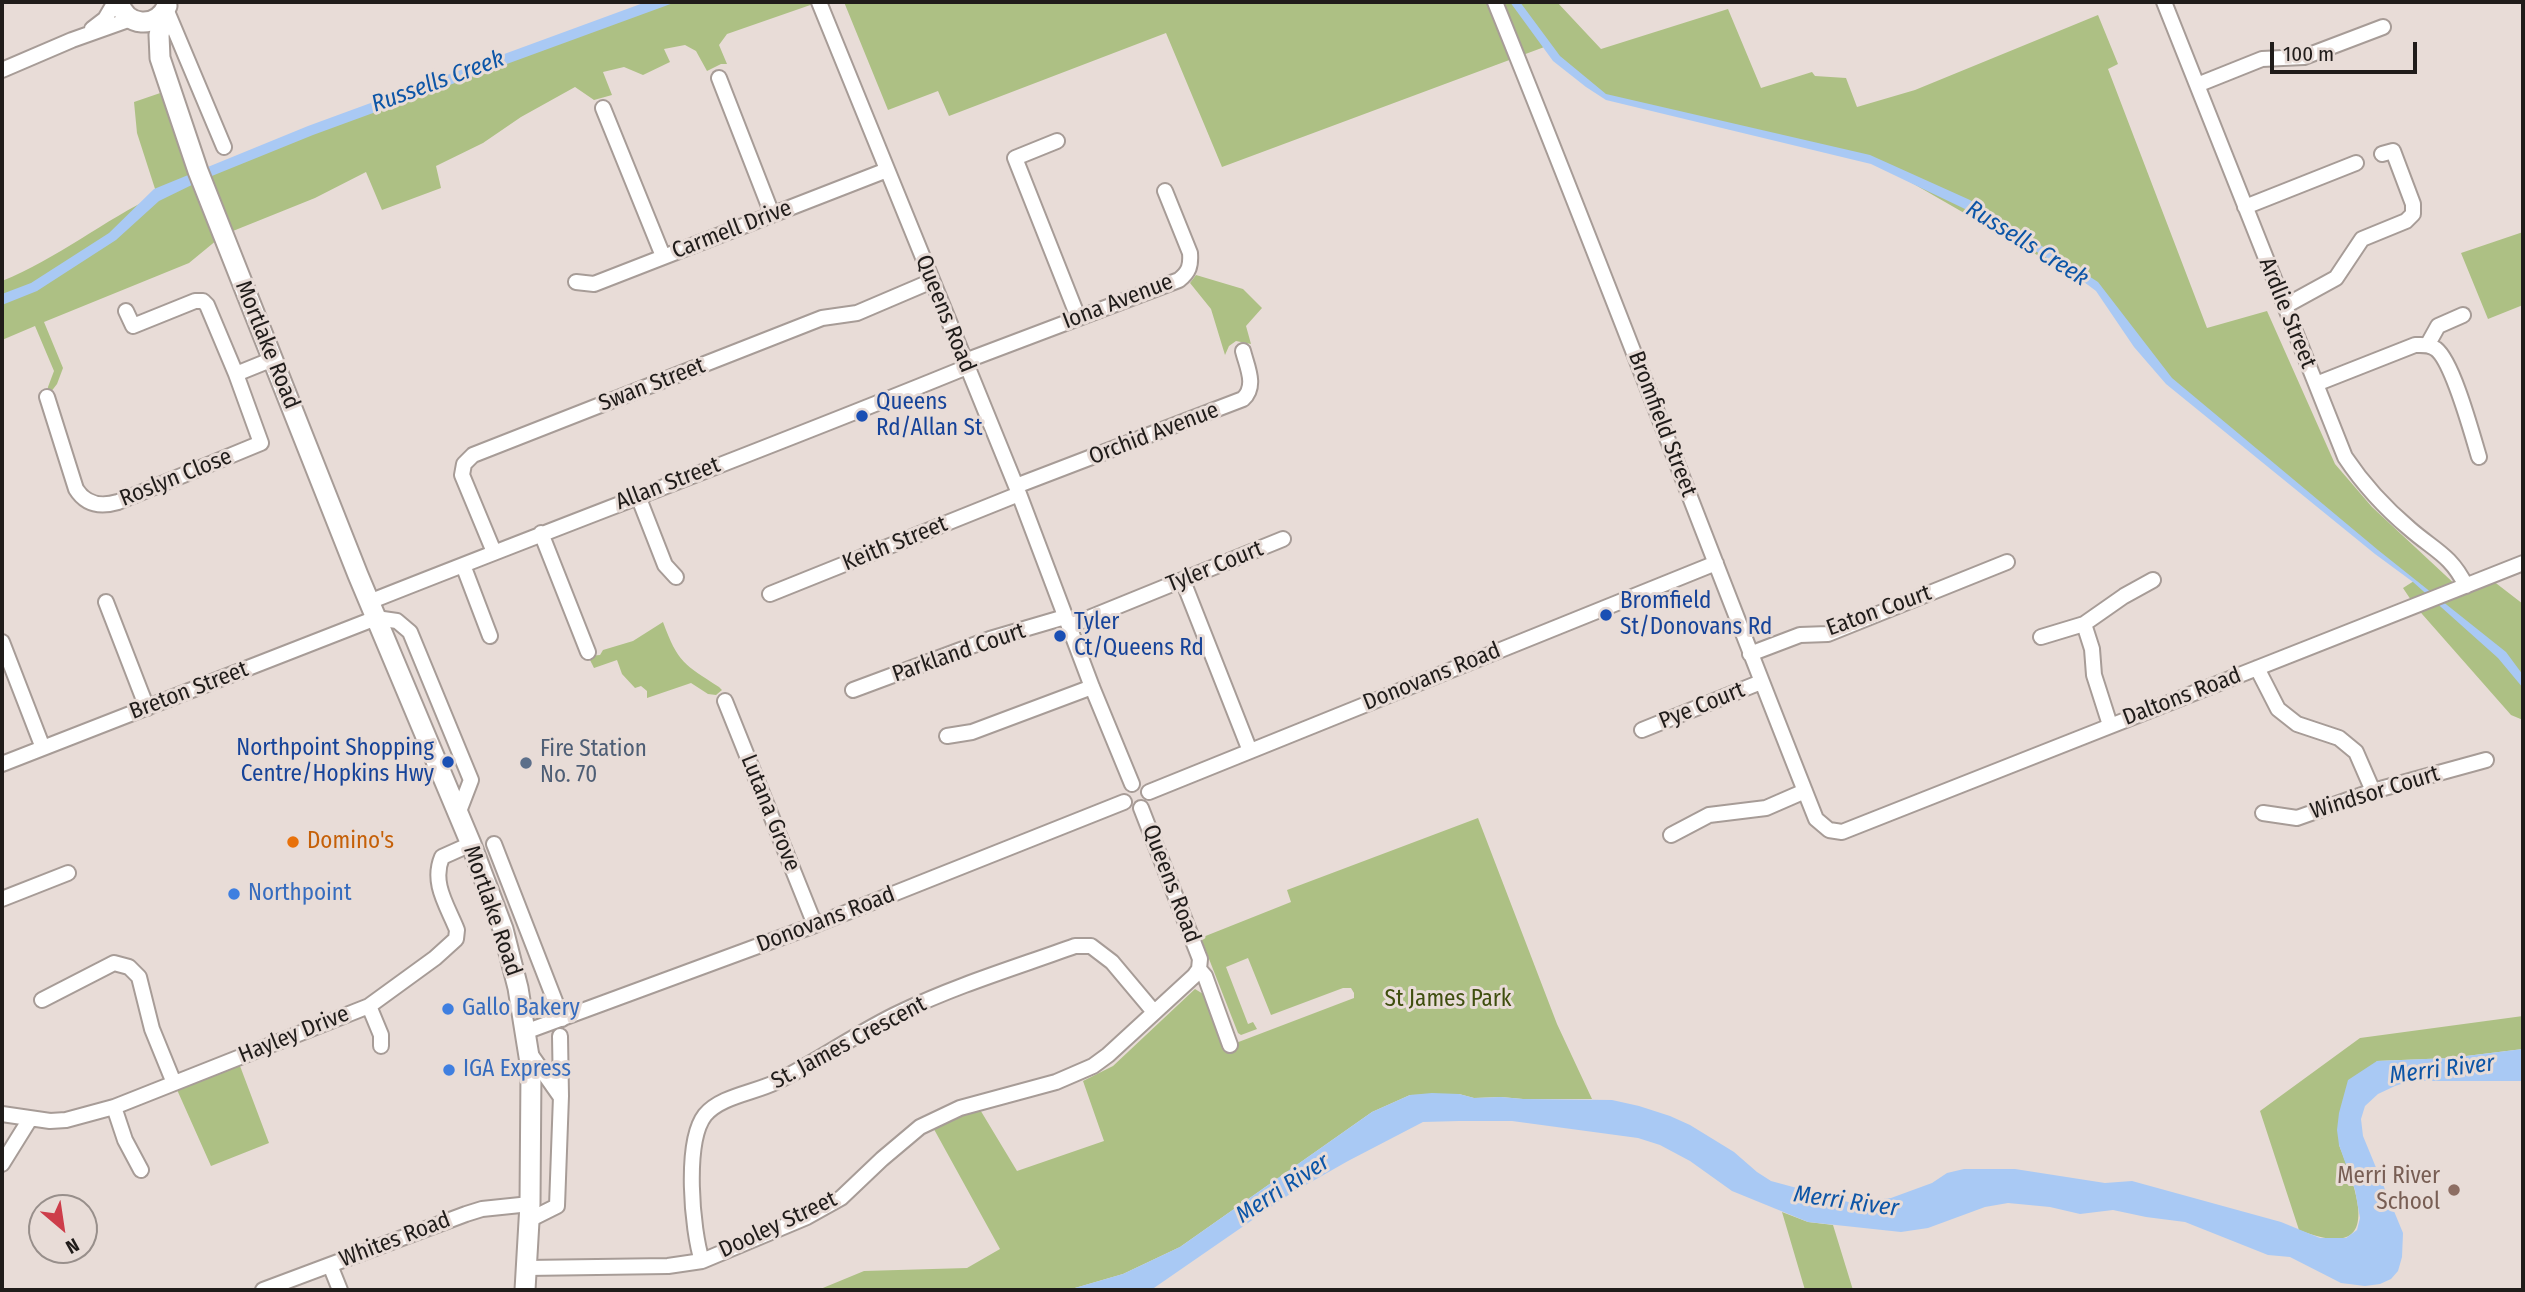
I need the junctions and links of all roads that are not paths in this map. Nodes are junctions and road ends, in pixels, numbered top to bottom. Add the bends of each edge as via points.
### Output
1 (117, 2) edge
2 (819, 2) edge
3 (1495, 2) edge
4 (2164, 2) edge
5 (169, 6) edge
6 (132, 20) junction
7 (2384, 27) dead end
8 (72, 40) junction
9 (2, 69) edge
10 (162, 69) junction
11 (719, 78) dead end
12 (2197, 85) junction
13 (603, 108) dead end
14 (1057, 141) dead end
15 (224, 147) dead end
16 (2392, 150) dead end
17 (2356, 163) dead end
18 (887, 170) junction
19 (1165, 191) dead end
20 (2245, 207) junction
21 (772, 214) junction
22 (663, 256) junction
23 (932, 281) junction
24 (576, 282) dead end
25 (2285, 306) junction
26 (126, 311) dead end
27 (2463, 315) dead end
28 (1078, 317) junction
29 (2428, 344) junction
30 (1243, 351) dead end
31 (273, 359) junction
32 (966, 364) junction
33 (236, 373) junction
34 (2316, 384) junction
35 (47, 397) dead end
36 (2479, 457) dead end
37 (1018, 490) junction
38 (638, 496) junction
39 (541, 533) junction
40 (1283, 539) dead end
41 (494, 552) junction
42 (2007, 562) dead end
43 (1716, 563) junction
44 (2523, 564) edge
45 (463, 565) junction
46 (676, 577) dead end
47 (2153, 580) dead end
48 (1183, 581) junction
49 (2466, 586) junction
50 (770, 594) dead end
51 (106, 603) dead end
52 (373, 610) junction
53 (1067, 622) junction
54 (2084, 624) junction
55 (490, 636) dead end
56 (2041, 637) dead end
57 (2, 642) edge
58 (587, 654) dead end
59 (1750, 654) junction
60 (2257, 668) junction
61 (1761, 682) junction
62 (1092, 687) junction
63 (853, 690) dead end
64 (725, 701) dead end
65 (147, 708) junction
66 (2110, 725) junction
67 (1642, 730) dead end
68 (947, 736) dead end
69 (43, 748) junction
70 (1250, 751) junction
71 (2486, 760) dead end
72 (2, 764) edge
73 (1132, 784) junction
74 (1805, 791) junction
75 (2373, 791) junction
76 (1149, 792) junction
77 (1124, 802) junction
78 (1141, 808) junction
79 (2263, 813) dead end
80 (1842, 832) joint
81 (1671, 835) dead end
82 (471, 844) junction
83 (494, 844) dead end
84 (68, 873) dead end
85 (2, 899) edge
86 (815, 925) junction
87 (1199, 964) junction
88 (42, 1000) dead end
89 (369, 1006) junction
90 (1154, 1012) junction
91 (562, 1019) junction
92 (560, 1036) dead end
93 (527, 1041) junction
94 (1230, 1045) dead end
95 (381, 1046) dead end
96 (174, 1083) junction
97 (561, 1096) junction
98 (114, 1108) junction
99 (2, 1114) edge
100 (30, 1119) junction
101 (2, 1164) edge
102 (141, 1170) dead end
103 (530, 1212) junction
104 (702, 1261) junction
105 (330, 1265) junction
106 (526, 1268) junction
107 (263, 1290) edge
108 (340, 1290) edge
109 (525, 1290) edge

1 - 6 main road, Mortlake Road
1 - 8 street via 98,25
2 - 18 street, Queens Road
3 - 43 street, Bromfield Street
4 - 12 street, Ardlie Street
5 - 6 main road via 151,22
5 - 10 main road, Mortlake Road via 158,45
5 - 15 street
6 - 8 street
6 - 10 main road, Mortlake Road
7 - 12 street via 2304,57 2262,59
8 - 9 street
10 - 31 main road, Mortlake Road
11 - 21 street
12 - 20 street, Ardlie Street
13 - 22 street
14 - 28 street via 1015,158
16 - 25 street via 2413,214 2362,239 2336,278
17 - 20 street
18 - 21 street, Carmell Drive
18 - 23 street, Queens Road
19 - 28 street, Iona Avenue via 1191,253 1187,273 1179,281
20 - 25 street, Ardlie Street
21 - 22 street, Carmell Drive
22 - 24 street, Carmell Drive via 594,284
23 - 32 street, Queens Road
23 - 41 street, Swan Street via 857,313 822,318 473,455 464,464 462,475
25 - 34 street, Ardlie Street
26 - 33 street, Roslyn Close via 135,331 192,302 203,301
27 - 29 street via 2438,326
28 - 32 street, Iona Avenue
29 - 34 street
29 - 36 street via 2445,360
30 - 37 street, Orchid Avenue via 1251,383 1243,400
31 - 33 street
31 - 52 main road, Mortlake Road
32 - 37 street, Queens Road
32 - 38 street, Allan Street via 836,421
33 - 35 street, Roslyn Close via 261,443 108,505 91,503 76,489
34 - 49 street, Ardlie Street via 2345,457 2361,482 2410,530 2449,558
37 - 50 street, Keith Street
37 - 53 street, Queens Road
38 - 39 street, Allan Street
38 - 46 street via 665,565
39 - 41 street, Allan Street
39 - 58 street
40 - 48 street, Tyler Court
41 - 45 street, Allan Street
42 - 59 street, Eaton Court via 1828,634 1800,635
43 - 59 street, Bromfield Street
43 - 70 street, Donovans Road
44 - 49 street, Daltons Road
45 - 52 street, Allan Street
45 - 55 street
47 - 54 street
48 - 53 street, Tyler Court
48 - 70 street
49 - 60 street, Daltons Road
51 - 65 street
52 - 65 street, Breton Street
52 - 82 main road, Mortlake Road
53 - 62 street, Queens Road
53 - 63 street, Parkland Court via 990,639
54 - 56 street
54 - 66 street
57 - 69 street
59 - 61 street, Bromfield Street
60 - 66 street, Daltons Road
60 - 75 street via 2278,709 2297,724 2339,738 2356,752
61 - 67 street, Pye Court
61 - 74 street, Bromfield Street
62 - 68 street via 972,732
62 - 73 street, Queens Road
64 - 86 street, Lutana Grove
65 - 69 street, Breton Street
66 - 80 street, Daltons Road
69 - 72 street, Breton Street
70 - 76 street, Donovans Road
71 - 75 street, Windsor Court
73 - 76 street via 1142,784
73 - 77 street via 1123,792
74 - 80 street, Bromfield Street via 1816,819 1829,830
74 - 81 street via 1766,808 1709,815
75 - 79 street, Windsor Court via 2297,818
76 - 78 street
77 - 78 street via 1132,809
77 - 86 street, Donovans Road
78 - 87 street, Queens Road
82 - 89 street, Hayley Drive via 442,857 437,869 456,939
82 - 93 main road, Mortlake Road via 503,929
83 - 91 street, Mortlake Road
84 - 85 street
86 - 91 street, Donovans Road
87 - 90 street, Dooley Street via 1194,976
87 - 94 street, Queens Road
88 - 96 street via 114,963 129,967 139,977 152,1029
89 - 95 street
89 - 96 street, Hayley Drive
90 - 104 street, Dooley Street via 1093,1066 937,1119 919,1128 841,1198
90 - 104 street, St. James Crescent via 1112,962 1091,946 1075,946 915,1005 809,1066 718,1104 705,1115 697,1131 693,1164 691,1197
91 - 93 street, Donovans Road
92 - 97 street
93 - 97 street, Mortlake Road
93 - 103 main road, Mortlake Road via 533,1101
96 - 98 street, Hayley Drive
97 - 103 street via 557,1206
98 - 100 street, Hayley Drive via 66,1120
98 - 102 street
99 - 100 street, Hayley Drive
100 - 101 street
103 - 105 street, Whites Road via 482,1209 466,1213
103 - 106 main road, Mortlake Road
104 - 106 street, Dooley Street via 668,1266
105 - 107 street, Whites Road
105 - 108 street
106 - 109 main road, Mortlake Road

